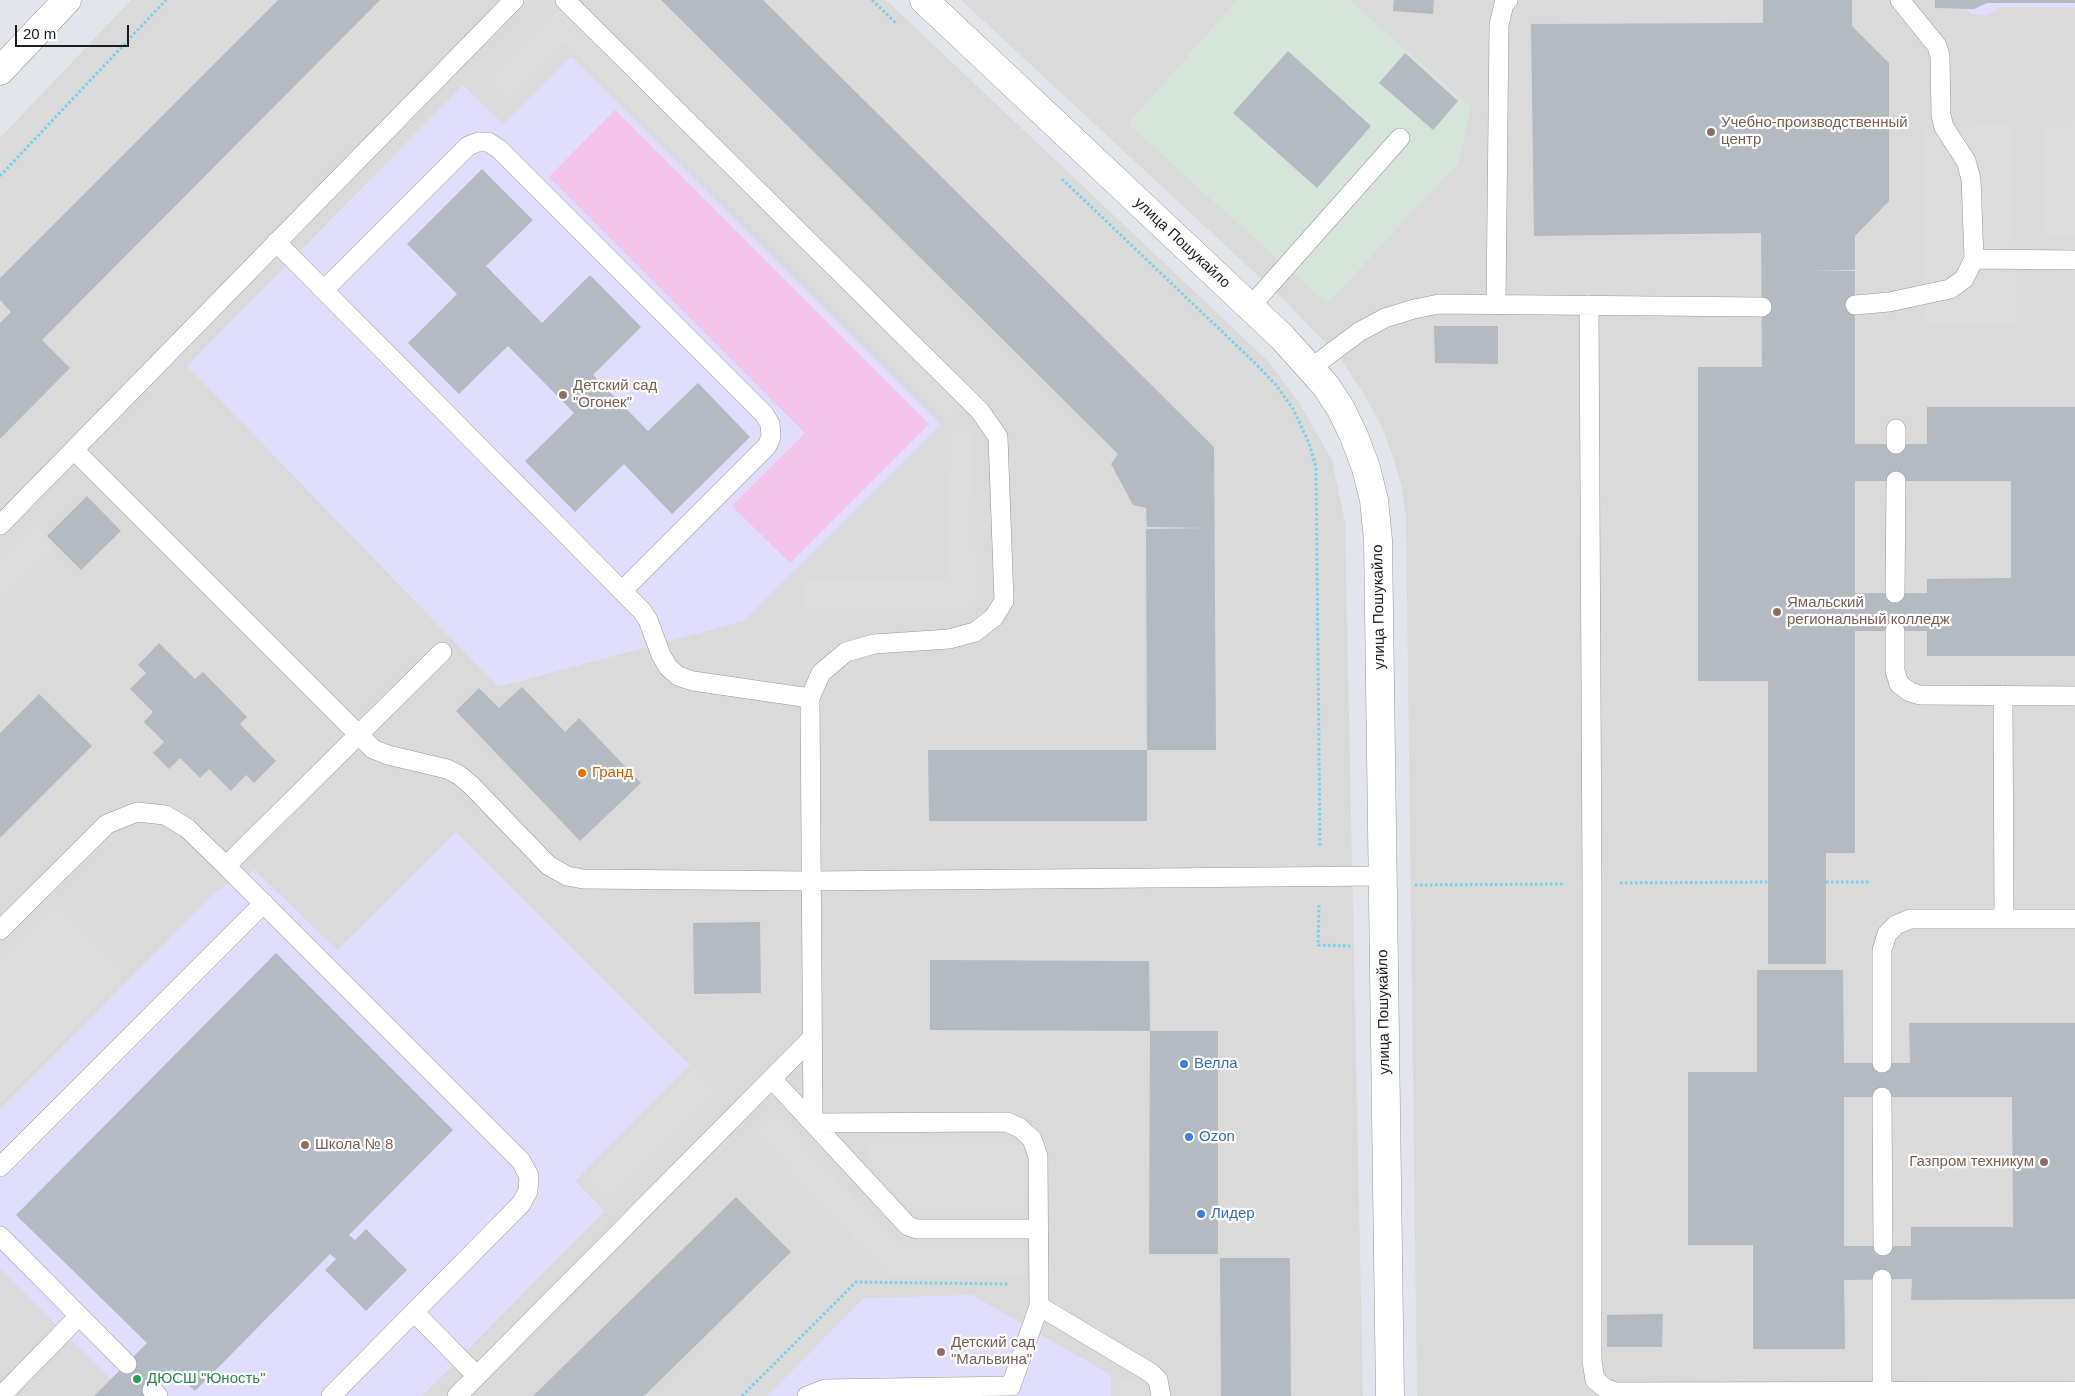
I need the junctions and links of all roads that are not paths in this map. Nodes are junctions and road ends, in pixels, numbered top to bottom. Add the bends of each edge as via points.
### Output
1 (67, 0) edge
2 (514, 0) edge
3 (565, 0) edge
4 (924, 0) edge
5 (1508, 0) edge
6 (1900, 0) edge
7 (0, 71) edge
8 (1400, 138) dead end
9 (276, 242) junction
10 (1974, 258) junction
11 (2075, 260) edge
12 (324, 290) junction
13 (1496, 304) junction
14 (1589, 305) junction
15 (1855, 305) dead end
16 (1250, 307) junction
17 (1762, 307) dead end
18 (1311, 368) junction
19 (74, 450) junction
20 (1896, 481) dead end
21 (0, 525) edge
22 (622, 591) junction
23 (1895, 593) dead end
24 (1895, 631) dead end
25 (442, 652) dead end
26 (2003, 695) junction
27 (2075, 696) edge
28 (810, 698) junction
29 (358, 735) junction
30 (226, 866) junction
31 (1382, 876) junction
32 (810, 881) junction
33 (264, 903) junction
34 (2004, 919) junction
35 (2075, 919) edge
36 (0, 930) edge
37 (811, 1039) junction
38 (1882, 1063) dead end
39 (772, 1079) junction
40 (1882, 1097) dead end
41 (813, 1123) junction
42 (0, 1167) edge
43 (1040, 1229) junction
44 (0, 1236) edge
45 (1883, 1246) dead end
46 (1882, 1280) dead end
47 (1039, 1306) junction
48 (414, 1312) junction
49 (80, 1316) junction
50 (126, 1364) dead end
51 (477, 1376) junction
52 (1011, 1391) edge
53 (2075, 1391) edge
54 (1882, 1392) junction
55 (1, 1396) edge
56 (331, 1396) edge
57 (457, 1396) edge
58 (807, 1396) edge
59 (1161, 1396) edge
60 (1390, 1396) edge

1 - 7 street
2 - 9 lane
3 - 28 lane via 980,410 998,437 1004,601 994,617 975,632 949,640 874,644 846,652 821,673
4 - 16 street, улица Пошукайло
5 - 13 lane via 1499,25
6 - 10 lane via 1937,46 1940,56 1941,116 1944,127 1966,161 1971,179
8 - 16 lane
9 - 12 lane
9 - 19 lane
10 - 11 lane
10 - 15 lane via 1964,279 1950,289 1889,302
12 - 22 lane
12 - 22 lane via 468,146 488,142 499,149 757,407 770,424 772,437 767,446
13 - 14 lane
13 - 18 lane via 1439,304 1385,318 1359,332
14 - 17 lane
14 - 54 lane via 1592,1361 1595,1380 1615,1392
16 - 18 street, улица Пошукайло
18 - 31 street, улица Пошукайло via 1341,409 1354,436 1374,500 1378,540
19 - 21 lane
19 - 29 lane
20 - 23 lane
22 - 28 lane via 648,620 661,655 678,676
24 - 26 lane via 1895,671 1900,684 1910,692
25 - 29 lane
26 - 27 lane
26 - 34 lane
28 - 32 lane
29 - 30 lane
29 - 32 lane via 374,749 388,755 459,775 548,865 567,876 583,879
30 - 33 lane
30 - 36 lane via 187,828 165,815 137,812 107,824
31 - 32 lane
31 - 60 street, улица Пошукайло
32 - 37 lane
33 - 42 lane
33 - 48 lane via 521,1161 529,1176 528,1191 521,1204
34 - 35 lane
34 - 38 lane via 1910,919 1888,934 1882,950
37 - 39 lane
37 - 41 lane
39 - 41 lane
39 - 51 lane
40 - 45 lane
41 - 43 lane via 908,1226 917,1229
41 - 43 lane via 1007,1122 1020,1128 1032,1139 1038,1156
43 - 47 lane
44 - 49 lane
46 - 54 lane
47 - 52 lane
47 - 59 lane via 1151,1373 1158,1380
48 - 51 lane
48 - 56 lane
49 - 50 lane
49 - 55 lane
51 - 57 lane
52 - 58 lane via 825,1389
53 - 54 lane

